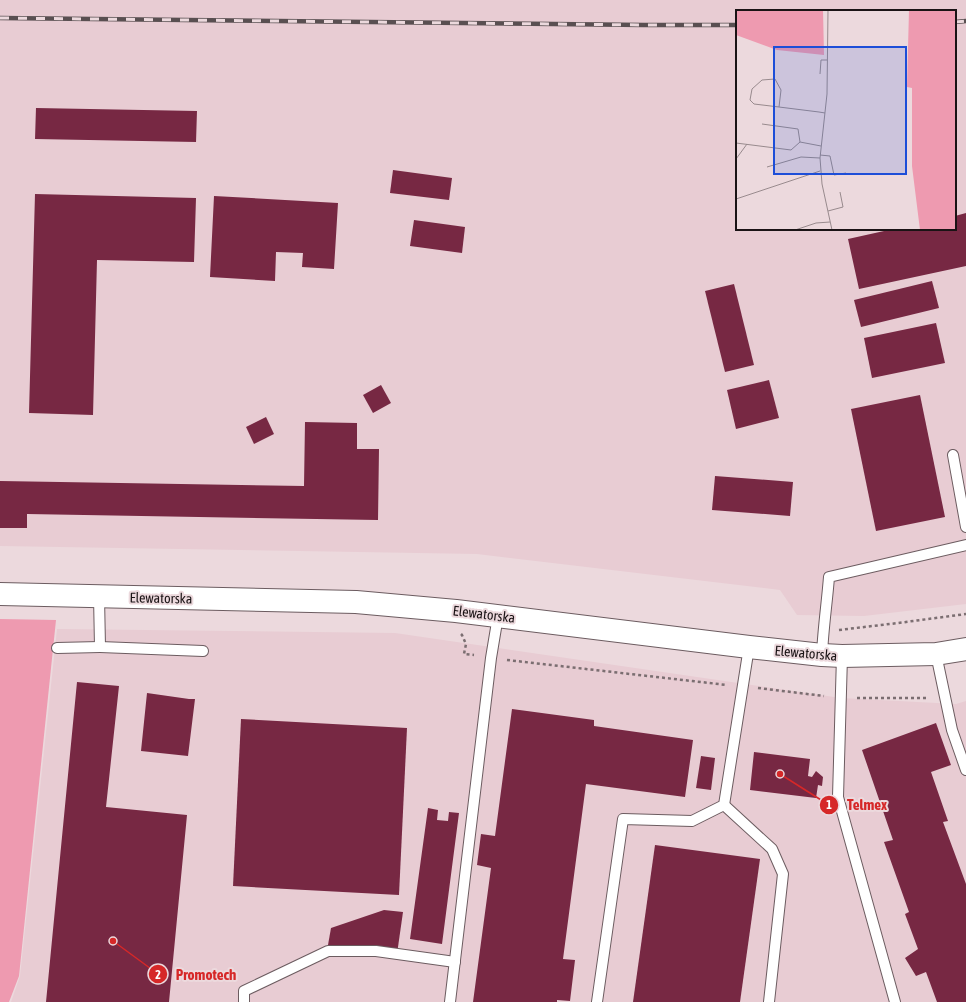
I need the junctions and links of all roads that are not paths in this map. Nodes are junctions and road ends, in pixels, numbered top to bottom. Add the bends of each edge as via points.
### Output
1 (954, 454) dead end
2 (966, 526) edge
3 (966, 545) edge
4 (0, 594) edge
5 (99, 596) junction
6 (498, 616) junction
7 (100, 647) junction
8 (57, 648) dead end
9 (749, 648) junction
10 (966, 650) edge
11 (203, 651) dead end
12 (936, 654) junction
13 (832, 656) junction
14 (966, 770) edge
15 (724, 805) junction
16 (455, 962) junction
17 (244, 1002) edge
18 (450, 1002) edge
19 (597, 1002) edge
20 (769, 1002) edge
21 (896, 1002) edge

1 - 2 lane
3 - 13 lane via 829,577 823,632
4 - 5 street, Elewatorska
5 - 6 street, Elewatorska via 356,602
5 - 7 lane
6 - 9 street, Elewatorska
6 - 16 lane
7 - 8 lane
7 - 11 lane
9 - 13 street, Elewatorska
9 - 15 lane
10 - 12 street, Elewatorska
12 - 13 street, Elewatorska
12 - 14 lane via 952,730
13 - 21 lane via 841,698 838,797
15 - 19 lane via 692,822 622,819
15 - 20 lane via 772,848 783,874
16 - 17 lane via 376,951 328,952 244,991
16 - 18 lane

